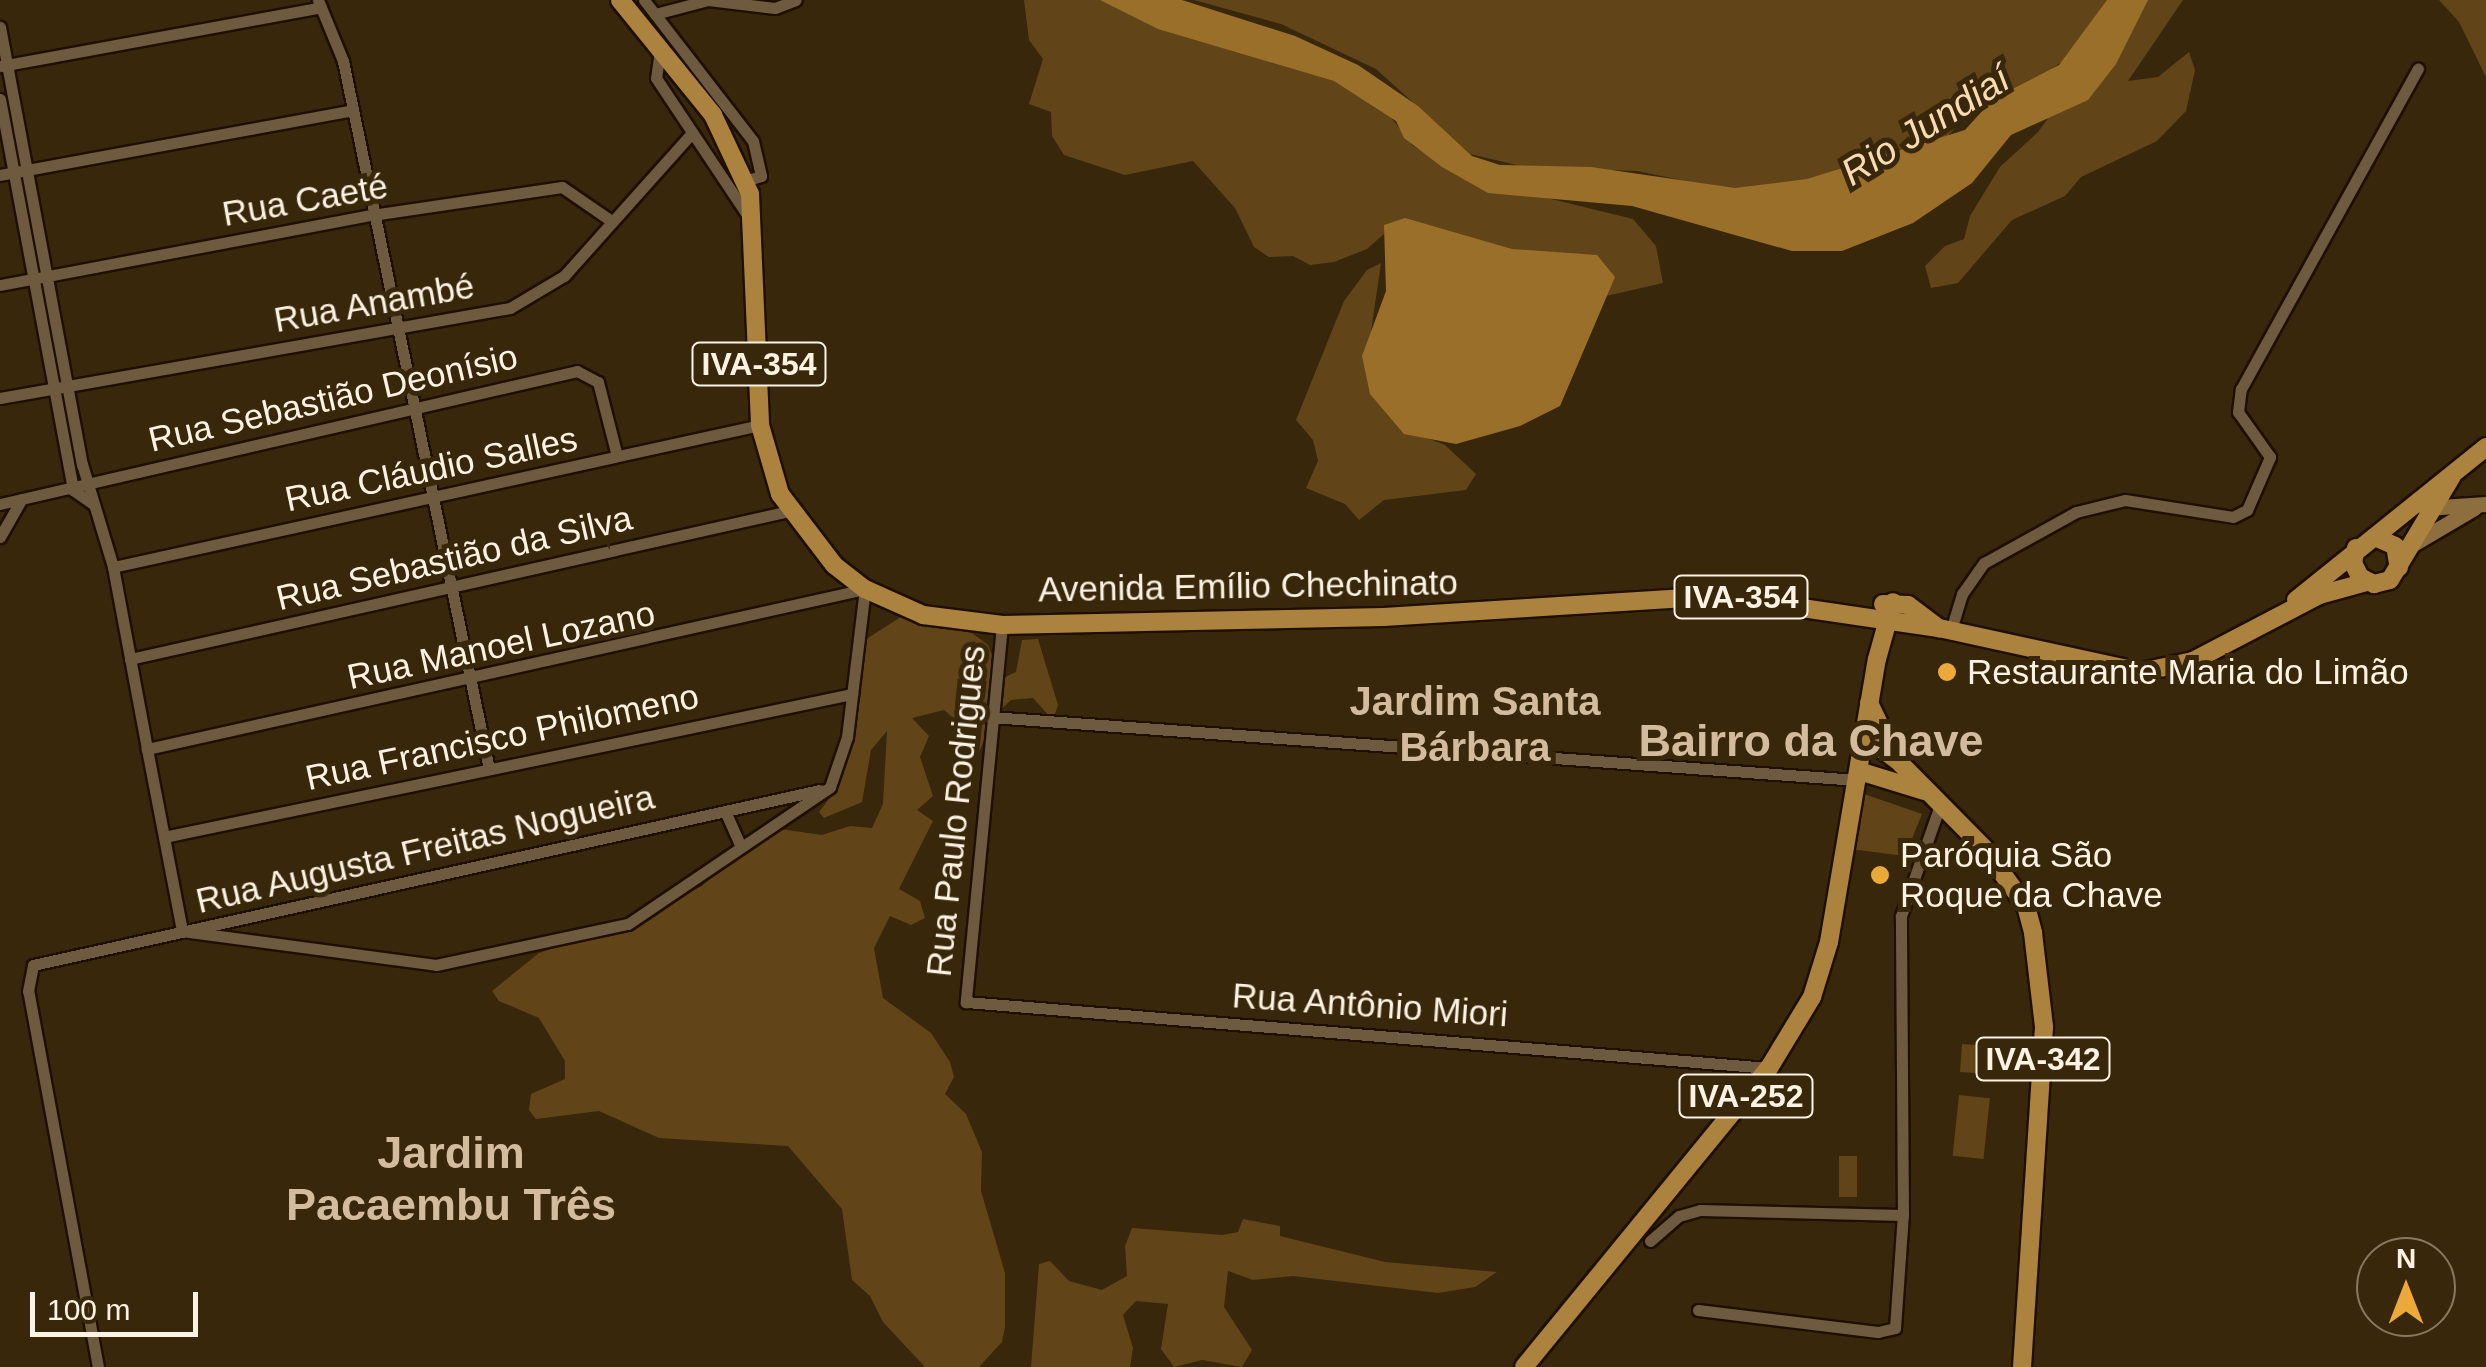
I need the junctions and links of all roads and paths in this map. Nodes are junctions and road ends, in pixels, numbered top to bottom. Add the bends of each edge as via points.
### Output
1 (620, 0) edge
2 (644, 0) edge
3 (796, 0) edge
4 (319, 4) edge
5 (654, 14) junction
6 (0, 26) edge
7 (660, 50) junction
8 (4, 66) edge
9 (2418, 68) dead end
10 (0, 99) edge
11 (352, 110) junction
12 (690, 135) junction
13 (20, 172) junction
14 (0, 175) edge
15 (745, 181) junction
16 (372, 215) junction
17 (610, 220) junction
18 (755, 229) junction
19 (40, 277) junction
20 (0, 285) edge
21 (394, 328) junction
22 (67, 385) junction
23 (53, 388) junction
24 (0, 398) edge
25 (412, 407) junction
26 (760, 425) junction
27 (2486, 447) edge
28 (617, 456) junction
29 (2454, 472) junction
30 (90, 484) junction
31 (73, 490) junction
32 (431, 498) junction
33 (21, 500) junction
34 (0, 504) edge
35 (93, 504) junction
36 (2482, 505) edge
37 (2408, 508) junction
38 (2436, 508) junction
39 (790, 511) junction
40 (0, 536) edge
41 (2374, 537) junction
42 (2414, 544) junction
43 (2356, 548) junction
44 (113, 567) junction
45 (2399, 568) junction
46 (2367, 582) junction
47 (450, 588) junction
48 (865, 589) junction
49 (1893, 602) junction
50 (2286, 612) junction
51 (1852, 614) junction
52 (1884, 620) junction
53 (1002, 624) junction
54 (1945, 629) junction
55 (130, 660) junction
56 (469, 682) junction
57 (852, 694) junction
58 (1869, 703) junction
59 (991, 717) junction
60 (1864, 736) junction
61 (147, 749) junction
62 (1897, 760) junction
63 (488, 770) junction
64 (1858, 776) junction
65 (830, 788) junction
66 (1925, 791) junction
67 (1940, 805) junction
68 (725, 811) junction
69 (164, 837) junction
70 (740, 844) junction
71 (182, 931) junction
72 (966, 1002) joint
73 (1769, 1068) junction
74 (1903, 1214) junction
75 (1650, 1240) dead end
76 (1698, 1310) dead end
77 (98, 1367) edge
78 (1524, 1367) edge
79 (2022, 1367) edge

1 - 7 main road, Avenida Emílio Chechinato / IVA-354
2 - 5 street
3 - 5 street via 776,8 708,0
4 - 8 street
4 - 11 street via 343,61
5 - 15 street via 753,142 760,176
6 - 8 street
7 - 12 street via 656,78
7 - 15 main road, Avenida Emílio Chechinato / IVA-354 via 713,115
8 - 13 street
9 - 54 street via 2238,399 2244,422 2270,457 2247,510 2233,517 2125,500 2076,512 1984,563
10 - 13 street
11 - 13 street
11 - 16 street
12 - 17 street, Rua Anambé
12 - 18 street via 734,186
13 - 14 street
13 - 19 street
15 - 18 main road, Avenida Emílio Chechinato / IVA-354
16 - 17 street, Rua Caeté via 562,187
16 - 19 street, Rua Caeté
16 - 21 street
17 - 21 street, Rua Anambé via 544,293 510,308
18 - 26 main road, Avenida Emílio Chechinato / IVA-354
19 - 20 street, Rua Caeté
19 - 22 street
19 - 23 street
21 - 22 street, Rua Anambé
21 - 25 street
22 - 23 street, Rua Anambé
22 - 30 street
23 - 24 street, Rua Anambé
23 - 31 street
25 - 28 street, Rua Sebastião Deonísio via 577,371 590,374 598,382
25 - 30 street, Rua Sebastião Deonísio
25 - 32 street
26 - 28 street, Rua Cláudio Salles
26 - 39 main road, Avenida Emílio Chechinato / IVA-354 via 768,464
27 - 29 main road
28 - 32 street, Rua Cláudio Salles
29 - 37 main road
29 - 38 main road
30 - 31 street, Rua Sebastião Deonísio
30 - 35 street
31 - 33 street, Rua Sebastião Deonísio
31 - 35 street
32 - 44 street, Rua Cláudio Salles
32 - 47 street
33 - 34 street, Rua Sebastião Deonísio
33 - 40 street
35 - 44 street
36 - 38 main road
36 - 42 main road
37 - 38 main road
37 - 41 main road
38 - 42 main road
39 - 47 street, Rua Sebastião da Silva
39 - 48 main road, Avenida Emílio Chechinato / IVA-354 via 834,565
41 - 43 main road
41 - 45 main road via 2395,546
42 - 45 main road
43 - 46 main road via 2355,571
43 - 50 main road, Avenida Emílio Chechinato / IVA-354
44 - 55 street
45 - 46 main road via 2390,580
46 - 50 main road, Avenida Emílio Chechinato / IVA-354
47 - 55 street, Rua Sebastião da Silva
47 - 56 street
48 - 53 main road, Avenida Emílio Chechinato / IVA-354 via 922,615
48 - 56 street, Rua Manoel Lozano
48 - 57 street
49 - 51 main road
49 - 52 main road
49 - 54 main road
50 - 54 main road, Avenida Emílio Chechinato / IVA-354 via 2193,661 2141,672
51 - 52 main road, Avenida Emílio Chechinato / IVA-354
51 - 53 main road, Avenida Emílio Chechinato / IVA-354 via 1720,596 1443,615
52 - 54 main road, Avenida Emílio Chechinato / IVA-354
52 - 58 main road, IVA-252
53 - 59 street, Rua Paulo Rodrigues
55 - 61 street
56 - 61 street, Rua Manoel Lozano
56 - 63 street
57 - 63 street, Rua Francisco Philomeno
57 - 65 street via 842,766
58 - 60 main road, IVA-252
58 - 62 main road
59 - 64 street
59 - 72 street, Rua Paulo Rodrigues
60 - 62 main road
60 - 64 main road, IVA-252
61 - 69 street
62 - 66 main road
63 - 69 street, Rua Francisco Philomeno
64 - 66 main road
64 - 73 main road, IVA-252 via 1829,942 1812,996
65 - 68 street, Rua Augusta Freitas Nogueira
65 - 70 street
66 - 67 main road, IVA-342
67 - 74 street via 1901,916
67 - 79 main road, IVA-342 via 1983,847 2026,906 2042,978 2040,1130
68 - 70 street
68 - 71 street, Rua Augusta Freitas Nogueira
69 - 71 street
70 - 71 street via 628,924 436,965
71 - 77 street, Rua Augusta Freitas Nogueira via 33,965 28,991
72 - 73 street, Rua Antônio Miori
73 - 78 main road, IVA-252
74 - 75 street via 1700,1210 1679,1216
74 - 76 street via 1895,1328 1878,1332

